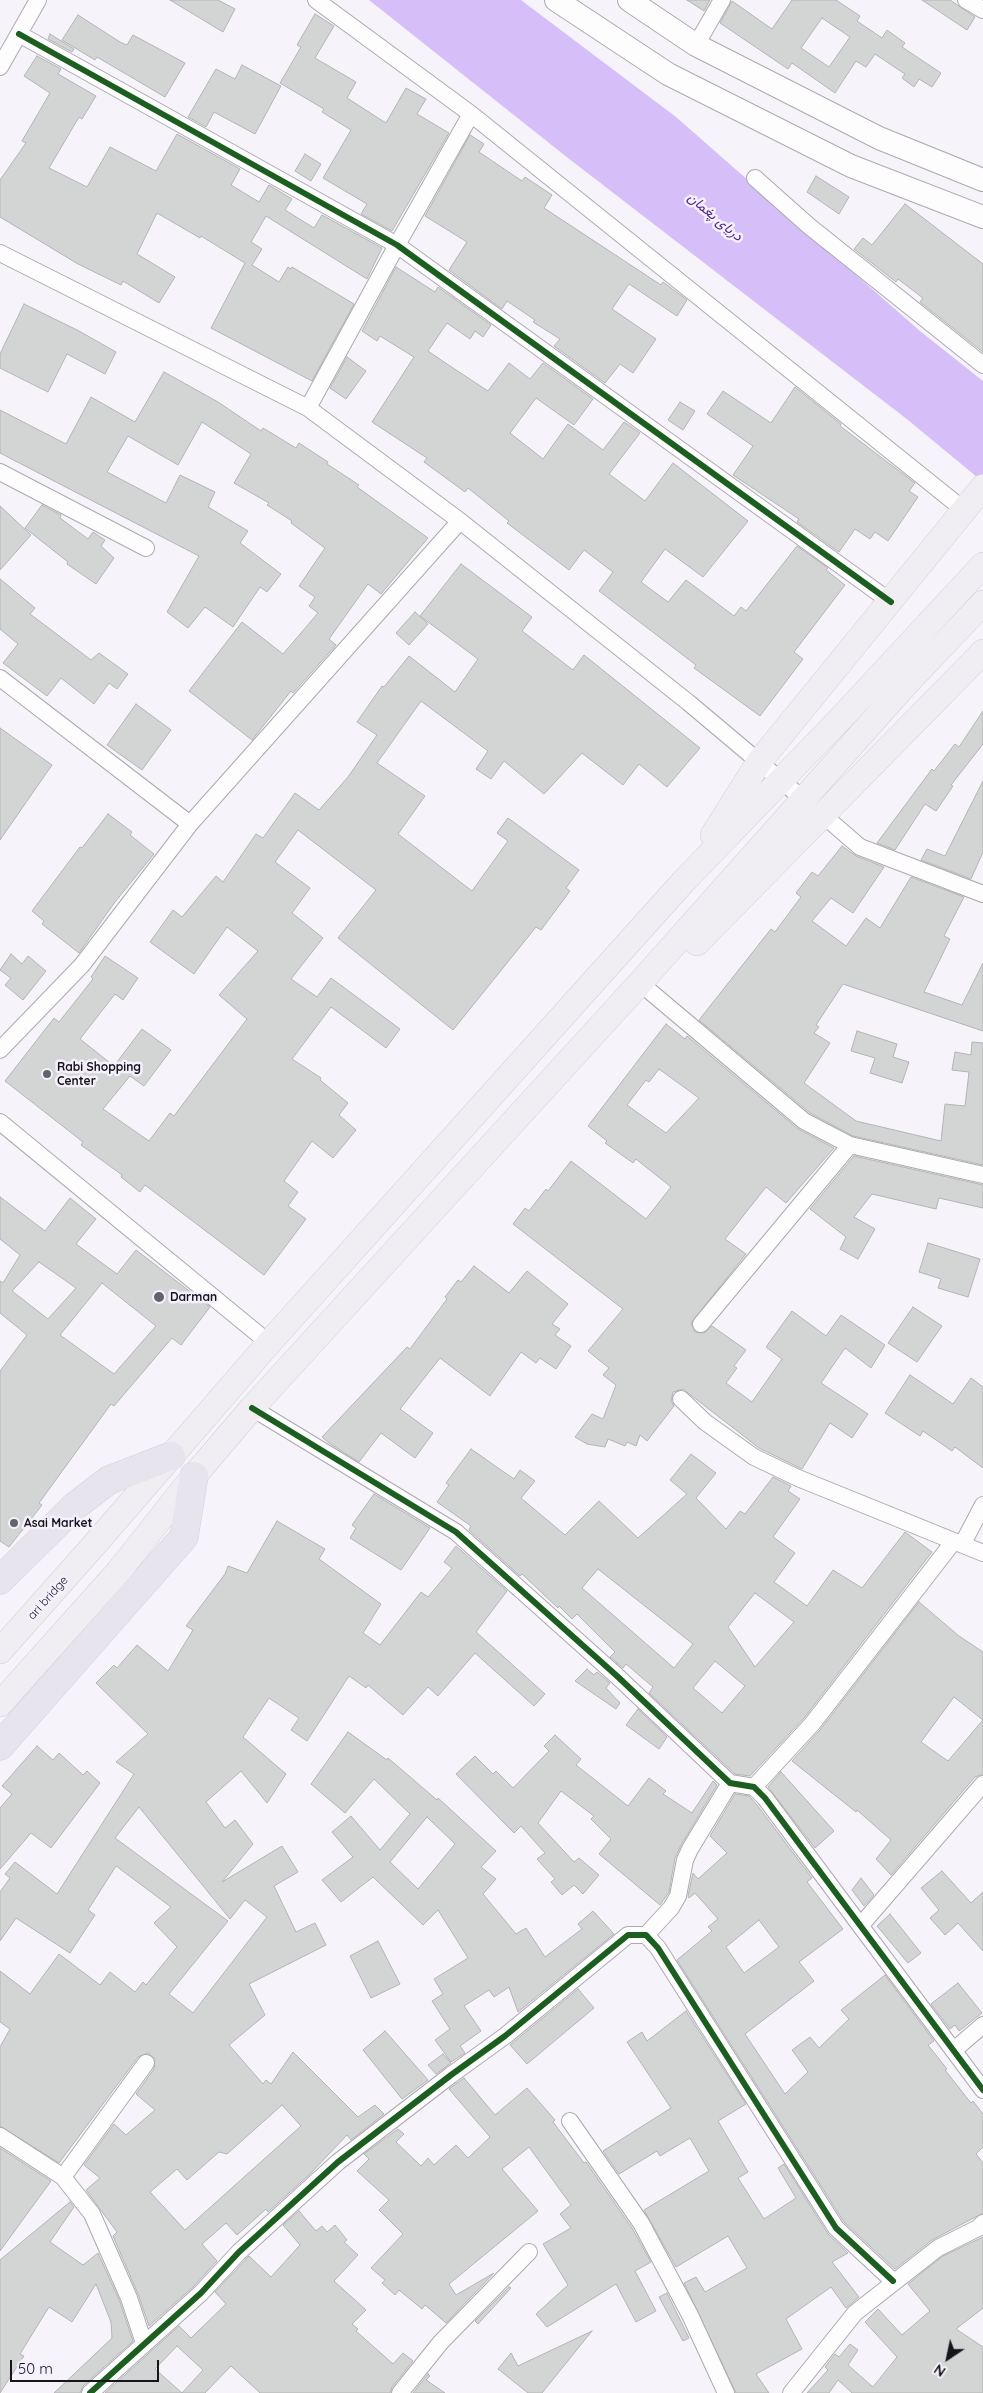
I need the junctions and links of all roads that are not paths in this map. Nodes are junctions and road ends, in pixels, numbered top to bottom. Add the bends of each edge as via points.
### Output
1 (38, 0) edge
2 (316, 0) edge
3 (556, 0) edge
4 (629, 0) edge
5 (722, 0) edge
6 (966, 0) edge
7 (983, 10) edge
8 (19, 34) junction
9 (696, 45) junction
10 (0, 67) edge
11 (471, 114) junction
12 (755, 178) dead end
13 (983, 180) edge
14 (983, 217) edge
15 (396, 245) junction
16 (0, 253) edge
17 (983, 365) edge
18 (308, 408) junction
19 (0, 472) edge
20 (975, 497) edge
21 (460, 521) junction
22 (146, 548) dead end
23 (983, 565) edge
24 (890, 602) junction
25 (983, 603) edge
26 (983, 652) edge
27 (0, 678) edge
28 (759, 762) junction
29 (780, 779) junction
30 (803, 799) junction
31 (823, 815) junction
32 (190, 824) junction
33 (683, 882) junction
34 (983, 894) edge
35 (640, 983) junction
36 (0, 1050) edge
37 (484, 1104) junction
38 (0, 1122) edge
39 (506, 1130) junction
40 (850, 1146) junction
41 (983, 1175) edge
42 (702, 1324) dead end
43 (269, 1343) junction
44 (681, 1399) dead end
45 (252, 1408) junction
46 (171, 1456) junction
47 (194, 1476) junction
48 (983, 1505) edge
49 (959, 1542) junction
50 (983, 1553) edge
51 (0, 1580) edge
52 (0, 1651) edge
53 (0, 1704) edge
54 (0, 1746) edge
55 (730, 1783) junction
56 (983, 1784) edge
57 (754, 1786) junction
58 (861, 1925) junction
59 (646, 1935) junction
60 (983, 2025) edge
61 (954, 2050) junction
62 (146, 2063) dead end
63 (983, 2090) edge
64 (570, 2121) dead end
65 (0, 2136) edge
66 (63, 2177) junction
67 (983, 2223) edge
68 (529, 2252) dead end
69 (892, 2281) junction
70 (144, 2343) junction
71 (90, 2393) edge
72 (400, 2393) edge
73 (726, 2393) edge
74 (791, 2393) edge

1 - 8 street
2 - 11 street
3 - 14 main road via 668,74 852,166
4 - 9 main road
5 - 9 street
6 - 7 street
8 - 10 street
8 - 15 street
9 - 13 main road via 880,138
11 - 15 street
11 - 20 street
12 - 17 street via 809,226
15 - 18 street
15 - 24 street
16 - 18 street
18 - 21 street
19 - 22 street
20 - 24 main road
21 - 28 street
21 - 32 street
23 - 29 main road
24 - 28 main road
25 - 30 main road
26 - 31 main road
27 - 32 street
28 - 29 street
28 - 33 main road
29 - 30 street
29 - 33 main road
30 - 35 main road
31 - 34 street via 860,847
31 - 35 main road via 684,956
32 - 36 street via 82,965
33 - 37 main road, ari bridge
35 - 39 main road
35 - 40 street via 804,1122
37 - 39 main road
37 - 43 main road, ari bridge
38 - 43 street
39 - 45 main road
40 - 41 street
40 - 42 street
43 - 46 main road, ari bridge
44 - 49 street via 705,1422 754,1457 798,1478
45 - 47 main road
45 - 55 street via 456,1532 617,1676
46 - 51 highway via 109,1480 75,1506
46 - 52 main road, ari bridge
47 - 53 main road via 118,1572
47 - 54 highway via 184,1537
48 - 49 street
49 - 50 street
49 - 57 street via 812,1724
55 - 57 street
55 - 59 street via 690,1849 678,1896
56 - 58 street
57 - 58 street
58 - 61 street
59 - 69 street via 658,1948 836,2228
59 - 70 street via 628,1935 505,2036 338,2162
60 - 61 street
61 - 63 street
62 - 66 street
64 - 73 street via 641,2224 690,2314
65 - 66 street
66 - 70 street via 92,2214 116,2266
67 - 69 street via 938,2248
68 - 72 street via 441,2342
69 - 74 street via 855,2313
70 - 71 street

